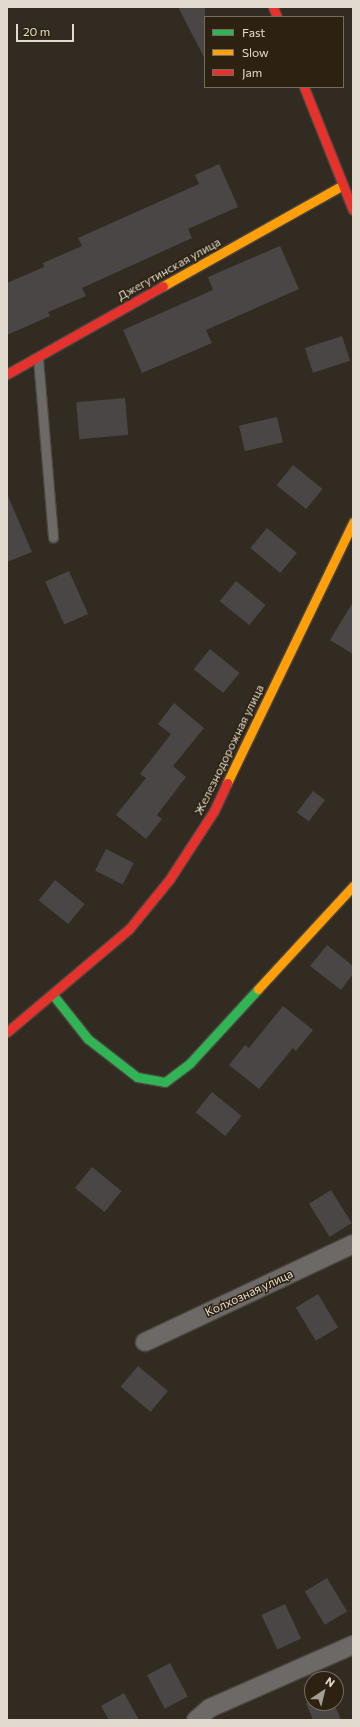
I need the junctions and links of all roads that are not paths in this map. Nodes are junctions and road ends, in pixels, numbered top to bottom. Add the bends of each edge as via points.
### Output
1 (304, 88) edge
2 (343, 185) junction
3 (353, 210) edge
4 (38, 357) junction
5 (7, 374) edge
6 (353, 522) edge
7 (53, 537) dead end
8 (353, 886) edge
9 (53, 995) junction
10 (7, 1032) edge
11 (353, 1244) edge
12 (146, 1342) dead end
13 (353, 1645) edge
14 (196, 1720) edge

1 - 2 street
2 - 3 street
2 - 4 street, Джегутинская улица
4 - 5 street, Джегутинская улица
4 - 7 lane
6 - 9 street, Железнодорожная улица via 214,811 169,880 129,929
8 - 9 street via 190,1063 165,1082 137,1077 88,1039
9 - 10 street, Железнодорожная улица
11 - 12 street, Колхозная улица
13 - 14 street via 210,1708

